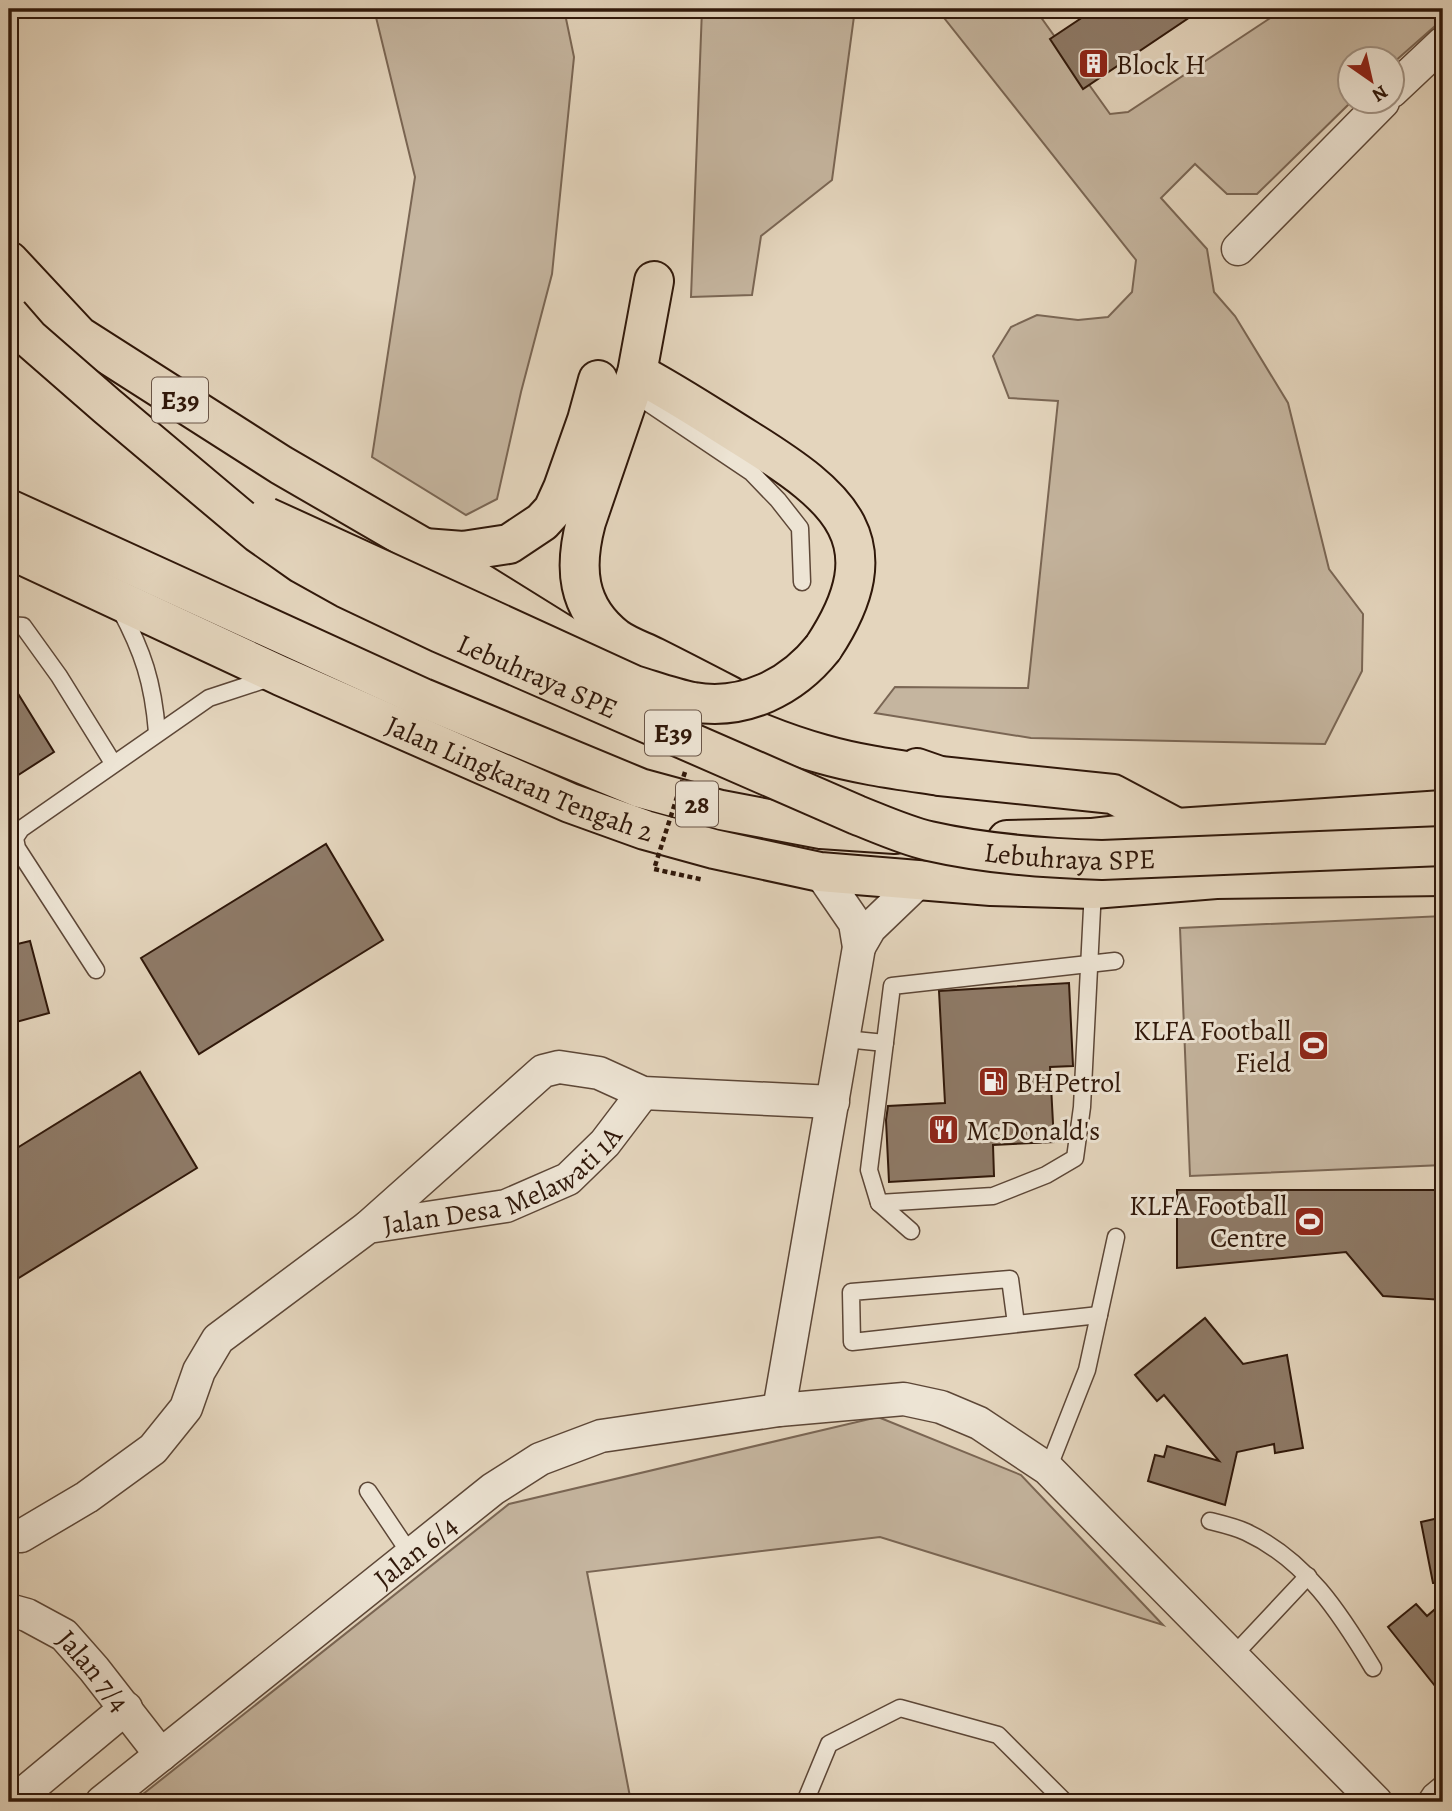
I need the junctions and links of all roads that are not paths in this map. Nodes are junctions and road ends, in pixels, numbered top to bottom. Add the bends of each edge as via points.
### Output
1 (1443, 43) edge
2 (1406, 78) edge
3 (1368, 116) edge
4 (1238, 249) dead end
5 (9, 261) edge
6 (654, 281) dead end
7 (9, 315) edge
8 (622, 381) junction
9 (195, 481) junction
10 (9, 509) edge
11 (424, 548) junction
12 (9, 549) edge
13 (802, 582) dead end
14 (114, 598) junction
15 (9, 625) edge
16 (281, 676) junction
17 (158, 732) junction
18 (113, 764) junction
19 (940, 776) junction
20 (1443, 810) edge
21 (1177, 828) junction
22 (1443, 845) edge
23 (820, 872) junction
24 (1443, 876) edge
25 (918, 882) junction
26 (1093, 889) junction
27 (859, 947) junction
28 (1115, 961) dead end
29 (1090, 964) junction
30 (96, 970) dead end
31 (845, 1039) junction
32 (885, 1043) junction
33 (643, 1093) junction
34 (833, 1102) junction
35 (879, 1203) junction
36 (368, 1227) junction
37 (911, 1231) dead end
38 (1116, 1237) dead end
39 (1099, 1315) junction
40 (1016, 1324) junction
41 (779, 1410) junction
42 (1048, 1469) junction
43 (368, 1491) dead end
44 (1210, 1521) dead end
45 (22, 1536) dead end
46 (411, 1555) junction
47 (1308, 1576) junction
48 (9, 1610) edge
49 (1233, 1657) junction
50 (1373, 1668) dead end
51 (126, 1708) junction
52 (161, 1755) junction
53 (1443, 1783) edge
54 (13, 1802) edge
55 (102, 1802) edge
56 (805, 1802) edge
57 (1065, 1802) edge
58 (1376, 1802) edge
59 (1425, 1802) edge

1 - 2 street
3 - 4 street
5 - 11 highway, Lebuhraya SPE / E39 via 79,336 281,465
6 - 8 highway
7 - 9 highway, Lebuhraya SPE / E39, bridge via 29,338
8 - 9 highway, bridge via 698,408 800,473 822,491 845,523 856,565 839,624 809,666 763,695 741,701 693,702 622,680
8 - 11 highway via 587,420 563,488 542,522 509,544 463,551
8 - 13 lane via 751,472 778,500 800,528
8 - 19 highway via 579,548 579,572 593,615 617,639 776,720
9 - 22 highway, Lebuhraya SPE / E39, bridge via 258,533 345,588 857,815 926,840 995,854 1102,860
10 - 21 highway, Jalan Lingkaran Tengah 2 / 28 via 423,698 660,794 821,829 997,841 1091,838
11 - 19 highway, Lebuhraya SPE / E39 via 621,671 761,734 822,754
12 - 14 highway, Jalan Lingkaran Tengah 2 / 28
14 - 16 highway, Jalan Lingkaran Tengah 2 / 28
14 - 17 lane via 149,672
15 - 18 lane via 23,626
16 - 17 lane via 209,698
16 - 23 highway, Jalan Lingkaran Tengah 2 / 28 via 645,830
17 - 18 lane
18 - 30 lane via 21,829 15,838 17,848
19 - 21 highway via 1114,794
20 - 21 highway, Jalan Lingkaran Tengah 2 / 28
23 - 25 highway, Jalan Lingkaran Tengah 2 / 28
23 - 27 street via 855,923
24 - 26 highway, Jalan Lingkaran Tengah 2 / 28 via 1216,879
25 - 26 highway, Jalan Lingkaran Tengah 2 / 28
25 - 27 street via 870,928
26 - 29 lane
27 - 31 street
28 - 29 lane
29 - 32 lane via 892,986
29 - 35 lane via 1075,1158 993,1196
31 - 32 lane
31 - 34 street
32 - 35 lane via 869,1170
33 - 34 street, Jalan Desa Melawati 1A
33 - 36 street, Jalan Desa Melawati 1A via 605,1143 568,1179 506,1206
33 - 36 street via 599,1073 559,1067 543,1071
34 - 41 street
35 - 37 lane
36 - 45 street, Jalan Desa Melawati 1A via 218,1339 199,1371 186,1408 153,1449
38 - 39 lane
39 - 40 lane
39 - 42 lane via 1087,1370
40 - 40 lane via 1010,1279 851,1292 852,1342
41 - 42 street, Jalan 6/4 via 904,1399 941,1407 979,1423
41 - 46 street, Jalan 6/4 via 601,1436 540,1459 493,1489
42 - 49 street, Jalan 6/4
43 - 46 lane
44 - 47 lane via 1244,1531 1283,1553
46 - 52 street, Jalan 6/4
47 - 49 lane
47 - 50 lane
48 - 51 street, Jalan 7/4 via 64,1635
49 - 58 street, Jalan 6/4
51 - 52 street, Jalan 7/4
51 - 54 street
52 - 55 street, Jalan 6/4
53 - 59 lane
56 - 57 lane via 829,1744 900,1709 998,1735

